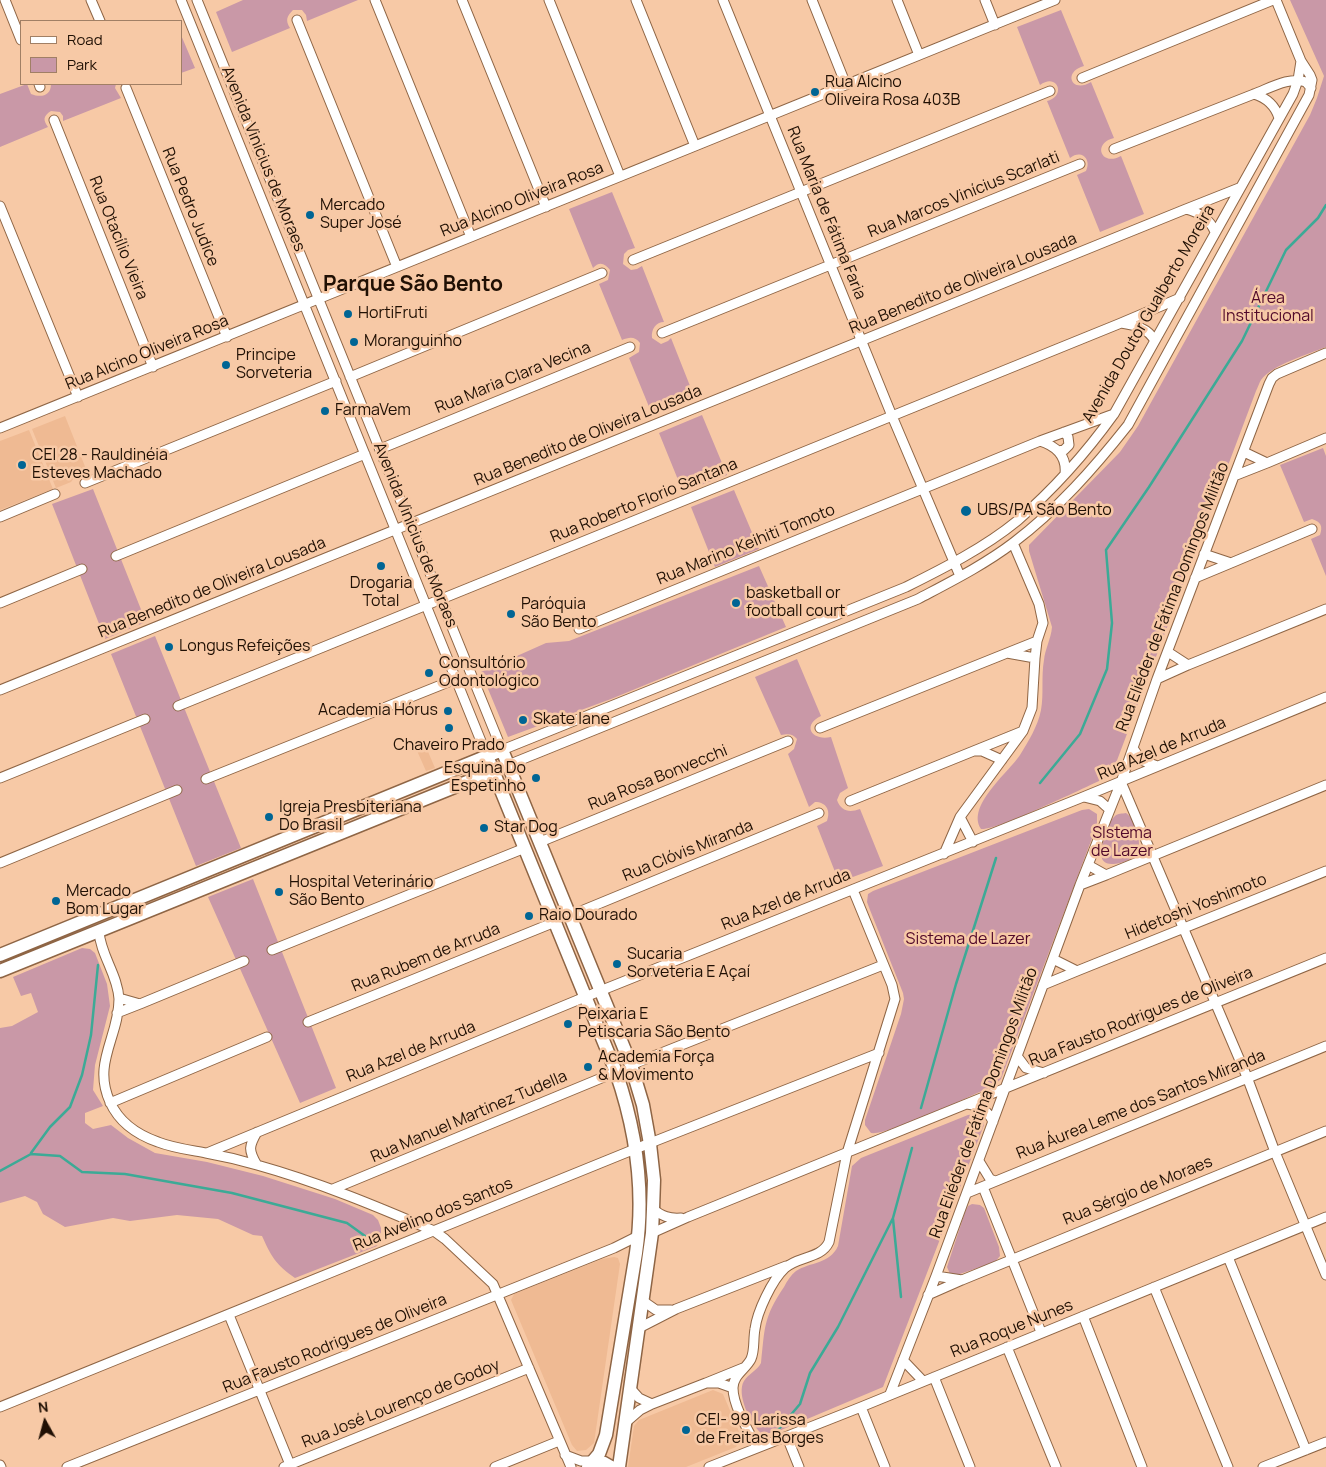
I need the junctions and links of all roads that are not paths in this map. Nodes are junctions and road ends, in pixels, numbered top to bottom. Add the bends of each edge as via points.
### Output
1 (5, 0) edge
2 (91, 0) edge
3 (180, 0) edge
4 (197, 0) edge
5 (375, 0) edge
6 (462, 0) edge
7 (549, 0) edge
8 (636, 0) edge
9 (723, 0) edge
10 (812, 0) edge
11 (897, 0) edge
12 (985, 0) edge
13 (1055, 0) edge
14 (1274, 0) edge
15 (100, 20) edge
16 (297, 20) dead end
17 (995, 25) junction
18 (20, 38) edge
19 (919, 55) junction
20 (222, 61) junction
21 (208, 66) junction
22 (1303, 67) junction
23 (1082, 78) dead end
24 (1298, 80) junction
25 (846, 84) junction
26 (1311, 84) junction
27 (126, 88) dead end
28 (1050, 91) dead end
29 (1254, 94) junction
30 (770, 116) junction
31 (1279, 118) junction
32 (54, 120) dead end
33 (695, 146) junction
34 (1114, 149) dead end
35 (1080, 164) dead end
36 (620, 176) junction
37 (1239, 188) junction
38 (801, 192) junction
39 (0, 206) edge
40 (546, 207) junction
41 (1186, 210) junction
42 (1215, 232) junction
43 (471, 237) junction
44 (633, 260) dead end
45 (831, 265) junction
46 (397, 267) junction
47 (602, 273) dead end
48 (1180, 298) junction
49 (319, 300) junction
50 (305, 305) junction
51 (1121, 324) junction
52 (662, 333) dead end
53 (227, 337) junction
54 (862, 341) junction
55 (1155, 341) junction
56 (630, 347) dead end
57 (1326, 353) edge
58 (153, 367) junction
59 (350, 376) junction
60 (336, 381) junction
61 (78, 397) junction
62 (1114, 414) junction
63 (892, 416) junction
64 (1, 426) edge
65 (1064, 432) junction
66 (1326, 438) edge
67 (1040, 441) junction
68 (380, 449) junction
69 (1059, 451) junction
70 (1244, 452) junction
71 (365, 454) junction
72 (1267, 462) junction
73 (1065, 474) junction
74 (1234, 476) junction
75 (85, 482) dead end
76 (922, 489) junction
77 (55, 494) dead end
78 (0, 517) edge
79 (410, 524) junction
80 (1312, 529) dead end
81 (396, 530) junction
82 (1013, 543) junction
83 (1204, 554) junction
84 (116, 556) dead end
85 (954, 563) junction
86 (1230, 563) junction
87 (82, 569) dead end
88 (960, 576) junction
89 (1195, 578) junction
90 (441, 600) junction
91 (0, 603) edge
92 (427, 606) junction
93 (1326, 609) edge
94 (580, 629) dead end
95 (1037, 641) junction
96 (1168, 652) junction
97 (1007, 653) junction
98 (1035, 658) junction
99 (1188, 664) junction
100 (456, 679) junction
101 (1157, 679) junction
102 (0, 690) edge
103 (1326, 697) edge
104 (178, 706) dead end
105 (145, 719) dead end
106 (820, 728) dead end
107 (1023, 731) junction
108 (788, 741) dead end
109 (995, 743) junction
110 (1133, 748) junction
111 (502, 750) junction
112 (973, 752) junction
113 (487, 756) junction
114 (1004, 756) junction
115 (508, 765) junction
116 (1158, 766) junction
117 (493, 771) junction
118 (0, 778) edge
119 (206, 779) dead end
120 (1121, 782) junction
121 (1326, 785) edge
122 (178, 790) dead end
123 (1083, 798) junction
124 (850, 802) dead end
125 (1110, 810) junction
126 (819, 813) dead end
127 (960, 817) junction
128 (540, 842) junction
129 (973, 842) junction
130 (525, 848) junction
131 (944, 854) junction
132 (1153, 856) junction
133 (0, 863) edge
134 (1088, 865) junction
135 (1326, 871) edge
136 (1106, 875) junction
137 (1080, 885) junction
138 (853, 890) junction
139 (93, 916) junction
140 (569, 916) junction
141 (555, 922) junction
142 (1184, 928) junction
143 (100, 930) junction
144 (272, 950) dead end
145 (0, 954) edge
146 (1326, 958) edge
147 (1053, 959) junction
148 (244, 961) dead end
149 (883, 965) junction
150 (0, 971) edge
151 (1077, 971) junction
152 (1043, 985) junction
153 (600, 991) junction
154 (585, 997) junction
155 (119, 998) junction
156 (1216, 1003) junction
157 (140, 1004) junction
158 (117, 1013) junction
159 (308, 1022) dead end
160 (267, 1037) dead end
161 (1326, 1046) edge
162 (879, 1053) junction
163 (1017, 1056) junction
164 (631, 1066) junction
165 (616, 1072) junction
166 (1044, 1073) junction
167 (1247, 1077) junction
168 (1005, 1088) junction
169 (110, 1103) junction
170 (967, 1104) junction
171 (993, 1122) junction
172 (258, 1131) junction
173 (1326, 1131) edge
174 (650, 1144) junction
175 (635, 1149) junction
176 (1275, 1152) junction
177 (207, 1153) junction
178 (847, 1153) junction
179 (979, 1161) junction
180 (257, 1164) junction
181 (995, 1182) junction
182 (983, 1187) junction
183 (333, 1189) junction
184 (967, 1193) junction
185 (653, 1208) junction
186 (688, 1217) junction
187 (1326, 1217) edge
188 (1306, 1225) junction
189 (434, 1231) junction
190 (652, 1234) junction
191 (638, 1236) junction
192 (614, 1248) junction
193 (636, 1253) junction
194 (1228, 1257) junction
195 (1011, 1260) junction
196 (790, 1264) junction
197 (1326, 1275) edge
198 (936, 1276) junction
199 (962, 1280) junction
200 (1154, 1287) junction
201 (498, 1294) junction
202 (928, 1295) junction
203 (643, 1301) junction
204 (676, 1309) junction
205 (229, 1315) junction
206 (1082, 1316) junction
207 (624, 1325) junction
208 (639, 1328) junction
209 (1041, 1332) junction
210 (1007, 1347) junction
211 (903, 1360) junction
212 (745, 1367) junction
213 (529, 1368) junction
214 (934, 1377) junction
215 (923, 1381) junction
216 (706, 1383) junction
217 (630, 1388) junction
218 (733, 1388) junction
219 (260, 1390) junction
220 (890, 1394) junction
221 (652, 1404) junction
222 (0, 1407) edge
223 (861, 1407) junction
224 (625, 1424) junction
225 (787, 1436) junction
226 (559, 1441) junction
227 (1326, 1442) edge
228 (757, 1448) junction
229 (1306, 1450) junction
230 (565, 1455) junction
231 (591, 1464) edge
232 (288, 1466) edge
233 (67, 1467) edge
234 (496, 1467) edge
235 (571, 1467) edge
236 (610, 1467) edge
237 (619, 1467) edge
238 (709, 1467) edge
239 (799, 1467) edge
240 (885, 1467) edge
241 (970, 1467) edge
242 (1056, 1467) edge
243 (1142, 1467) edge
244 (1228, 1467) edge
245 (1263, 1467) edge

1 - 18 street
2 - 15 street
3 - 21 street, Avenida Vinicius de Moraes
4 - 20 street, Avenida Vinicius de Moraes
5 - 43 street
6 - 40 street
7 - 36 street
8 - 33 street
9 - 30 street, Rua Maria de Fátima Faria
10 - 25 street
11 - 19 street
12 - 17 street
13 - 17 street, Rua Alcino Oliveira Rosa
14 - 22 street
14 - 23 street
16 - 46 street
17 - 19 street, Rua Alcino Oliveira Rosa
19 - 25 street, Rua Alcino Oliveira Rosa
20 - 21 street, Avenida Vinicius de Moraes
20 - 49 street, Avenida Vinicius de Moraes
21 - 50 street, Avenida Vinicius de Moraes
22 - 24 street, Avenida Doutor Gualberto Moreira
22 - 26 street
24 - 26 street
24 - 29 street
24 - 31 street, Avenida Doutor Gualberto Moreira
25 - 30 street, Rua Alcino Oliveira Rosa
26 - 82 street, Avenida Doutor Gualberto Moreira via 1304,104 1128,425 1099,462
27 - 53 street, Rua Pedro Judice
28 - 38 street
29 - 31 street via 1269,101
29 - 34 street
30 - 33 street, Rua Alcino Oliveira Rosa
30 - 38 street, Rua Maria de Fátima Faria
31 - 37 street, Avenida Doutor Gualberto Moreira
32 - 58 street, Rua Otacílio Vieira
33 - 36 street, Rua Alcino Oliveira Rosa
35 - 45 street, Rua Marcos Vinícius Scarlati
36 - 40 street, Rua Alcino Oliveira Rosa
37 - 41 street, Rua Benedito de Oliveira Lousada
37 - 42 street, Avenida Doutor Gualberto Moreira
38 - 44 street
38 - 45 street, Rua Maria de Fátima Faria
39 - 61 street
40 - 43 street, Rua Alcino Oliveira Rosa
41 - 42 street via 1205,217
41 - 54 street, Rua Benedito de Oliveira Lousada
42 - 48 street, Avenida Doutor Gualberto Moreira
43 - 46 street, Rua Alcino Oliveira Rosa
45 - 52 street, Rua Marcos Vinícius Scarlati
45 - 54 street, Rua Maria de Fátima Faria
46 - 49 street, Rua Alcino Oliveira Rosa
47 - 59 street
48 - 51 street, Rua Roberto Florio Santana
48 - 55 street, Avenida Doutor Gualberto Moreira
49 - 50 street, Rua Alcino Oliveira Rosa
49 - 59 street, Avenida Vinicius de Moraes
50 - 53 street, Rua Alcino Oliveira Rosa
50 - 60 street, Avenida Vinicius de Moraes
51 - 55 street via 1141,328
51 - 63 street, Rua Roberto Florio Santana
53 - 58 street, Rua Alcino Oliveira Rosa
54 - 63 street, Rua Maria de Fátima Faria
54 - 79 street, Rua Benedito de Oliveira Lousada
55 - 62 street, Avenida Doutor Gualberto Moreira
56 - 68 street, Rua Maria Clara Vecina
57 - 70 street, Rua Eliéder de Fátima Domingos Militão via 1272,378
58 - 61 street, Rua Alcino Oliveira Rosa
59 - 68 street, Avenida Vinicius de Moraes
60 - 71 street, Avenida Vinicius de Moraes
60 - 75 street
61 - 64 street, Rua Alcino Oliveira Rosa
62 - 65 street, Rua Marino Keihiti Tomoto
62 - 73 street, Avenida Doutor Gualberto Moreira
63 - 76 street, Rua Maria de Fátima Faria
63 - 90 street, Rua Roberto Florio Santana
65 - 67 street, Rua Marino Keihiti Tomoto
65 - 69 street via 1069,445
66 - 72 street
67 - 69 street
67 - 76 street, Rua Marino Keihiti Tomoto
68 - 79 street, Avenida Vinicius de Moraes
69 - 73 street via 1064,460
70 - 72 street
70 - 74 street, Rua Eliéder de Fátima Domingos Militão
71 - 81 street, Avenida Vinicius de Moraes
71 - 84 street
72 - 74 street
73 - 85 street, Avenida Doutor Gualberto Moreira via 1016,521
74 - 83 street, Rua Eliéder de Fátima Domingos Militão
76 - 85 street, Rua Maria de Fátima Faria
76 - 94 street, Rua Marino Keihiti Tomoto
77 - 78 street
79 - 81 street, Rua Benedito de Oliveira Lousada
79 - 90 street, Avenida Vinicius de Moraes
80 - 86 street
81 - 92 street, Avenida Vinicius de Moraes
81 - 102 street, Rua Benedito de Oliveira Lousada
82 - 88 street, Avenida Doutor Gualberto Moreira
82 - 95 street via 1039,604 1043,623
83 - 86 street
83 - 89 street, Rua Eliéder de Fátima Domingos Militão
85 - 88 street, Rua Maria de Fátima Faria
85 - 111 street, Avenida Doutor Gualberto Moreira via 906,588
86 - 89 street
87 - 91 street
88 - 115 street, Avenida Doutor Gualberto Moreira via 873,618
89 - 96 street, Rua Eliéder de Fátima Domingos Militão
90 - 92 street, Rua Roberto Florio Santana
90 - 111 street, Avenida Vinicius de Moraes
92 - 100 street, Avenida Vinicius de Moraes
92 - 104 street, Rua Roberto Florio Santana
93 - 99 street
95 - 97 street
95 - 98 street
96 - 99 street
96 - 101 street, Rua Eliéder de Fátima Domingos Militão
97 - 98 street
97 - 106 street
98 - 107 street via 1032,708
99 - 101 street
100 - 113 street, Avenida Vinicius de Moraes
100 - 119 street
101 - 110 street, Rua Eliéder de Fátima Domingos Militão
103 - 116 street, Rua Azel de Arruda
105 - 118 street
107 - 109 street
107 - 114 street
108 - 128 street, Rua Rosa Bonvecchi
109 - 112 street
109 - 114 street via 1000,745
110 - 116 street via 1141,760
110 - 120 street, Rua Eliéder de Fátima Domingos Militão
111 - 113 main road, Avenida Doutor Gualberto Moreira
111 - 115 main road, Avenida Vinicius de Moraes
112 - 114 street
112 - 124 street
113 - 117 main road, Avenida Vinicius de Moraes
113 - 139 main road, Avenida Doutor Gualberto Moreira
114 - 127 street
115 - 117 main road, Avenida Doutor Gualberto Moreira
115 - 128 main road, Avenida Vinicius de Moraes
116 - 120 street, Rua Azel de Arruda
117 - 130 main road, Avenida Vinicius de Moraes
117 - 143 main road, Avenida Doutor Gualberto Moreira
120 - 123 street, Rua Azel de Arruda
120 - 125 street, Rua Eliéder de Fátima Domingos Militão
120 - 132 street
121 - 132 street
122 - 133 street
123 - 125 street via 1100,801
123 - 129 street, Rua Azel de Arruda
125 - 134 street, Rua Eliéder de Fátima Domingos Militão
126 - 140 street, Rua Clóvis Miranda
127 - 129 street
127 - 131 street
128 - 130 main road
128 - 140 main road, Avenida Vinicius de Moraes
129 - 131 street, Rua Azel de Arruda
130 - 141 main road, Avenida Vinicius de Moraes
130 - 144 street
131 - 138 street, Rua Azel de Arruda
132 - 136 street
132 - 142 street
134 - 136 street
134 - 137 street, Rua Eliéder de Fátima Domingos Militão
135 - 142 street, Hidetoshi Yoshimoto
136 - 137 street
137 - 147 street, Rua Eliéder de Fátima Domingos Militão
138 - 149 street
138 - 153 street, Rua Azel de Arruda
139 - 143 main road
139 - 145 main road, Avenida Doutor Gualberto Moreira
140 - 153 main road, Avenida Vinicius de Moraes
141 - 154 main road, Avenida Vinicius de Moraes
141 - 159 street, Rua Rubem de Arruda
142 - 151 street, Hidetoshi Yoshimoto
142 - 156 street
143 - 150 main road, Avenida Doutor Gualberto Moreira
143 - 155 street
146 - 156 street, Rua Fausto Rodrigues de Oliveira
147 - 151 street
147 - 152 street, Rua Eliéder de Fátima Domingos Militão
148 - 157 street
149 - 162 street via 896,998
149 - 164 street
151 - 152 street, Hidetoshi Yoshimoto
152 - 163 street, Rua Eliéder de Fátima Domingos Militão
153 - 154 street, Rua Azel de Arruda
153 - 164 main road, Avenida Vinicius de Moraes
154 - 165 main road, Avenida Vinicius de Moraes
154 - 172 street, Rua Azel de Arruda
155 - 157 street
155 - 158 street
156 - 166 street, Rua Fausto Rodrigues de Oliveira
156 - 167 street
157 - 158 street
158 - 169 street via 104,1065 104,1083
160 - 169 street
161 - 167 street, Rua Áurea Leme dos Santos Miranda
162 - 174 street, Rua Avelino dos Santos
162 - 178 street
163 - 166 street via 1026,1068
163 - 168 street, Rua Eliéder de Fátima Domingos Militão
164 - 174 main road, Avenida Vinicius de Moraes
165 - 175 main road, Avenida Vinicius de Moraes
165 - 183 street, Rua Manuel Martinez Tudella
166 - 168 street, Rua Fausto Rodrigues de Oliveira
167 - 176 street
167 - 181 street, Rua Áurea Leme dos Santos Miranda
168 - 170 street, Rua Fausto Rodrigues de Oliveira
168 - 171 street, Rua Eliéder de Fátima Domingos Militão
169 - 177 street via 121,1120 146,1137 173,1147
170 - 171 street via 982,1108
170 - 178 street, Rua Fausto Rodrigues de Oliveira
171 - 179 street, Rua Eliéder de Fátima Domingos Militão
172 - 177 street, Rua Azel de Arruda
172 - 180 street via 250,1148
173 - 176 street, Rua Sérgio de Moraes
174 - 175 street, Rua Avelino dos Santos
174 - 185 main road, Avenida Vinicius de Moraes
175 - 189 street, Rua Avelino dos Santos
175 - 191 main road, Avenida Vinicius de Moraes via 640,1189
176 - 188 street
176 - 195 street, Rua Sérgio de Moraes
177 - 180 street
178 - 186 street, Rua Fausto Rodrigues de Oliveira
178 - 196 street via 826,1248
179 - 181 street
179 - 184 street, Rua Eliéder de Fátima Domingos Militão
180 - 183 street
181 - 182 street, Rua Áurea Leme dos Santos Miranda
182 - 184 street, Rua Áurea Leme dos Santos Miranda
182 - 195 street
183 - 189 street
184 - 198 street, Rua Eliéder de Fátima Domingos Militão
185 - 186 street, Rua Fausto Rodrigues de Oliveira via 672,1219
185 - 190 main road, Avenida Vinicius de Moraes
186 - 190 street, Rua Fausto Rodrigues de Oliveira
187 - 188 street, Rua Roque Nunes
188 - 194 street, Rua Roque Nunes
188 - 197 street
189 - 201 street via 485,1276
189 - 205 street, Rua Avelino dos Santos
190 - 203 main road, Avenida Vinicius de Moraes
191 - 192 street, Rua Fausto Rodrigues de Oliveira
191 - 193 main road, Avenida Vinicius de Moraes
192 - 193 street
192 - 201 street, Rua Fausto Rodrigues de Oliveira
193 - 207 main road, Avenida Vinicius de Moraes
194 - 200 street, Rua Roque Nunes
194 - 229 street
195 - 199 street, Rua Sérgio de Moraes
195 - 209 street
196 - 204 street
196 - 212 street via 774,1282 759,1313 752,1358
198 - 199 street
198 - 202 street, Rua Eliéder de Fátima Domingos Militão
199 - 202 street, Rua Sérgio de Moraes
200 - 206 street, Rua Roque Nunes
200 - 244 street
201 - 213 street
201 - 219 street, Rua Fausto Rodrigues de Oliveira
202 - 211 street, Rua Eliéder de Fátima Domingos Militão
203 - 204 street via 656,1310
203 - 208 main road, Avenida Vinicius de Moraes
204 - 208 street
205 - 219 street
205 - 222 street, Rua Avelino dos Santos
206 - 209 street, Rua Roque Nunes
206 - 243 street
207 - 208 main road
207 - 231 main road, Avenida Vinicius de Moraes via 606,1435
208 - 217 main road, Avenida Vinicius de Moraes
209 - 210 street, Rua Roque Nunes
210 - 214 street, Rua Roque Nunes
210 - 242 street
211 - 215 street
211 - 220 street, Rua Eliéder de Fátima Domingos Militão
212 - 216 street
212 - 218 street
213 - 226 street
213 - 232 street, Rua José Lourenço de Godoy
214 - 215 street, Rua Roque Nunes
214 - 241 street
215 - 220 street, Rua Roque Nunes
216 - 218 street
216 - 221 street
217 - 221 street via 639,1398
217 - 224 main road, Avenida Vinicius de Moraes
218 - 228 street
219 - 232 street
219 - 233 street, Rua Fausto Rodrigues de Oliveira
220 - 223 street, Rua Roque Nunes
221 - 224 street
223 - 225 street, Rua Roque Nunes
223 - 240 street
224 - 237 main road, Avenida Vinicius de Moraes
225 - 228 street, Rua Roque Nunes
225 - 239 street
226 - 230 street
226 - 234 street
227 - 229 street
228 - 238 street, Rua Roque Nunes
229 - 245 street
230 - 231 street
230 - 235 street
231 - 236 main road via 604,1463

